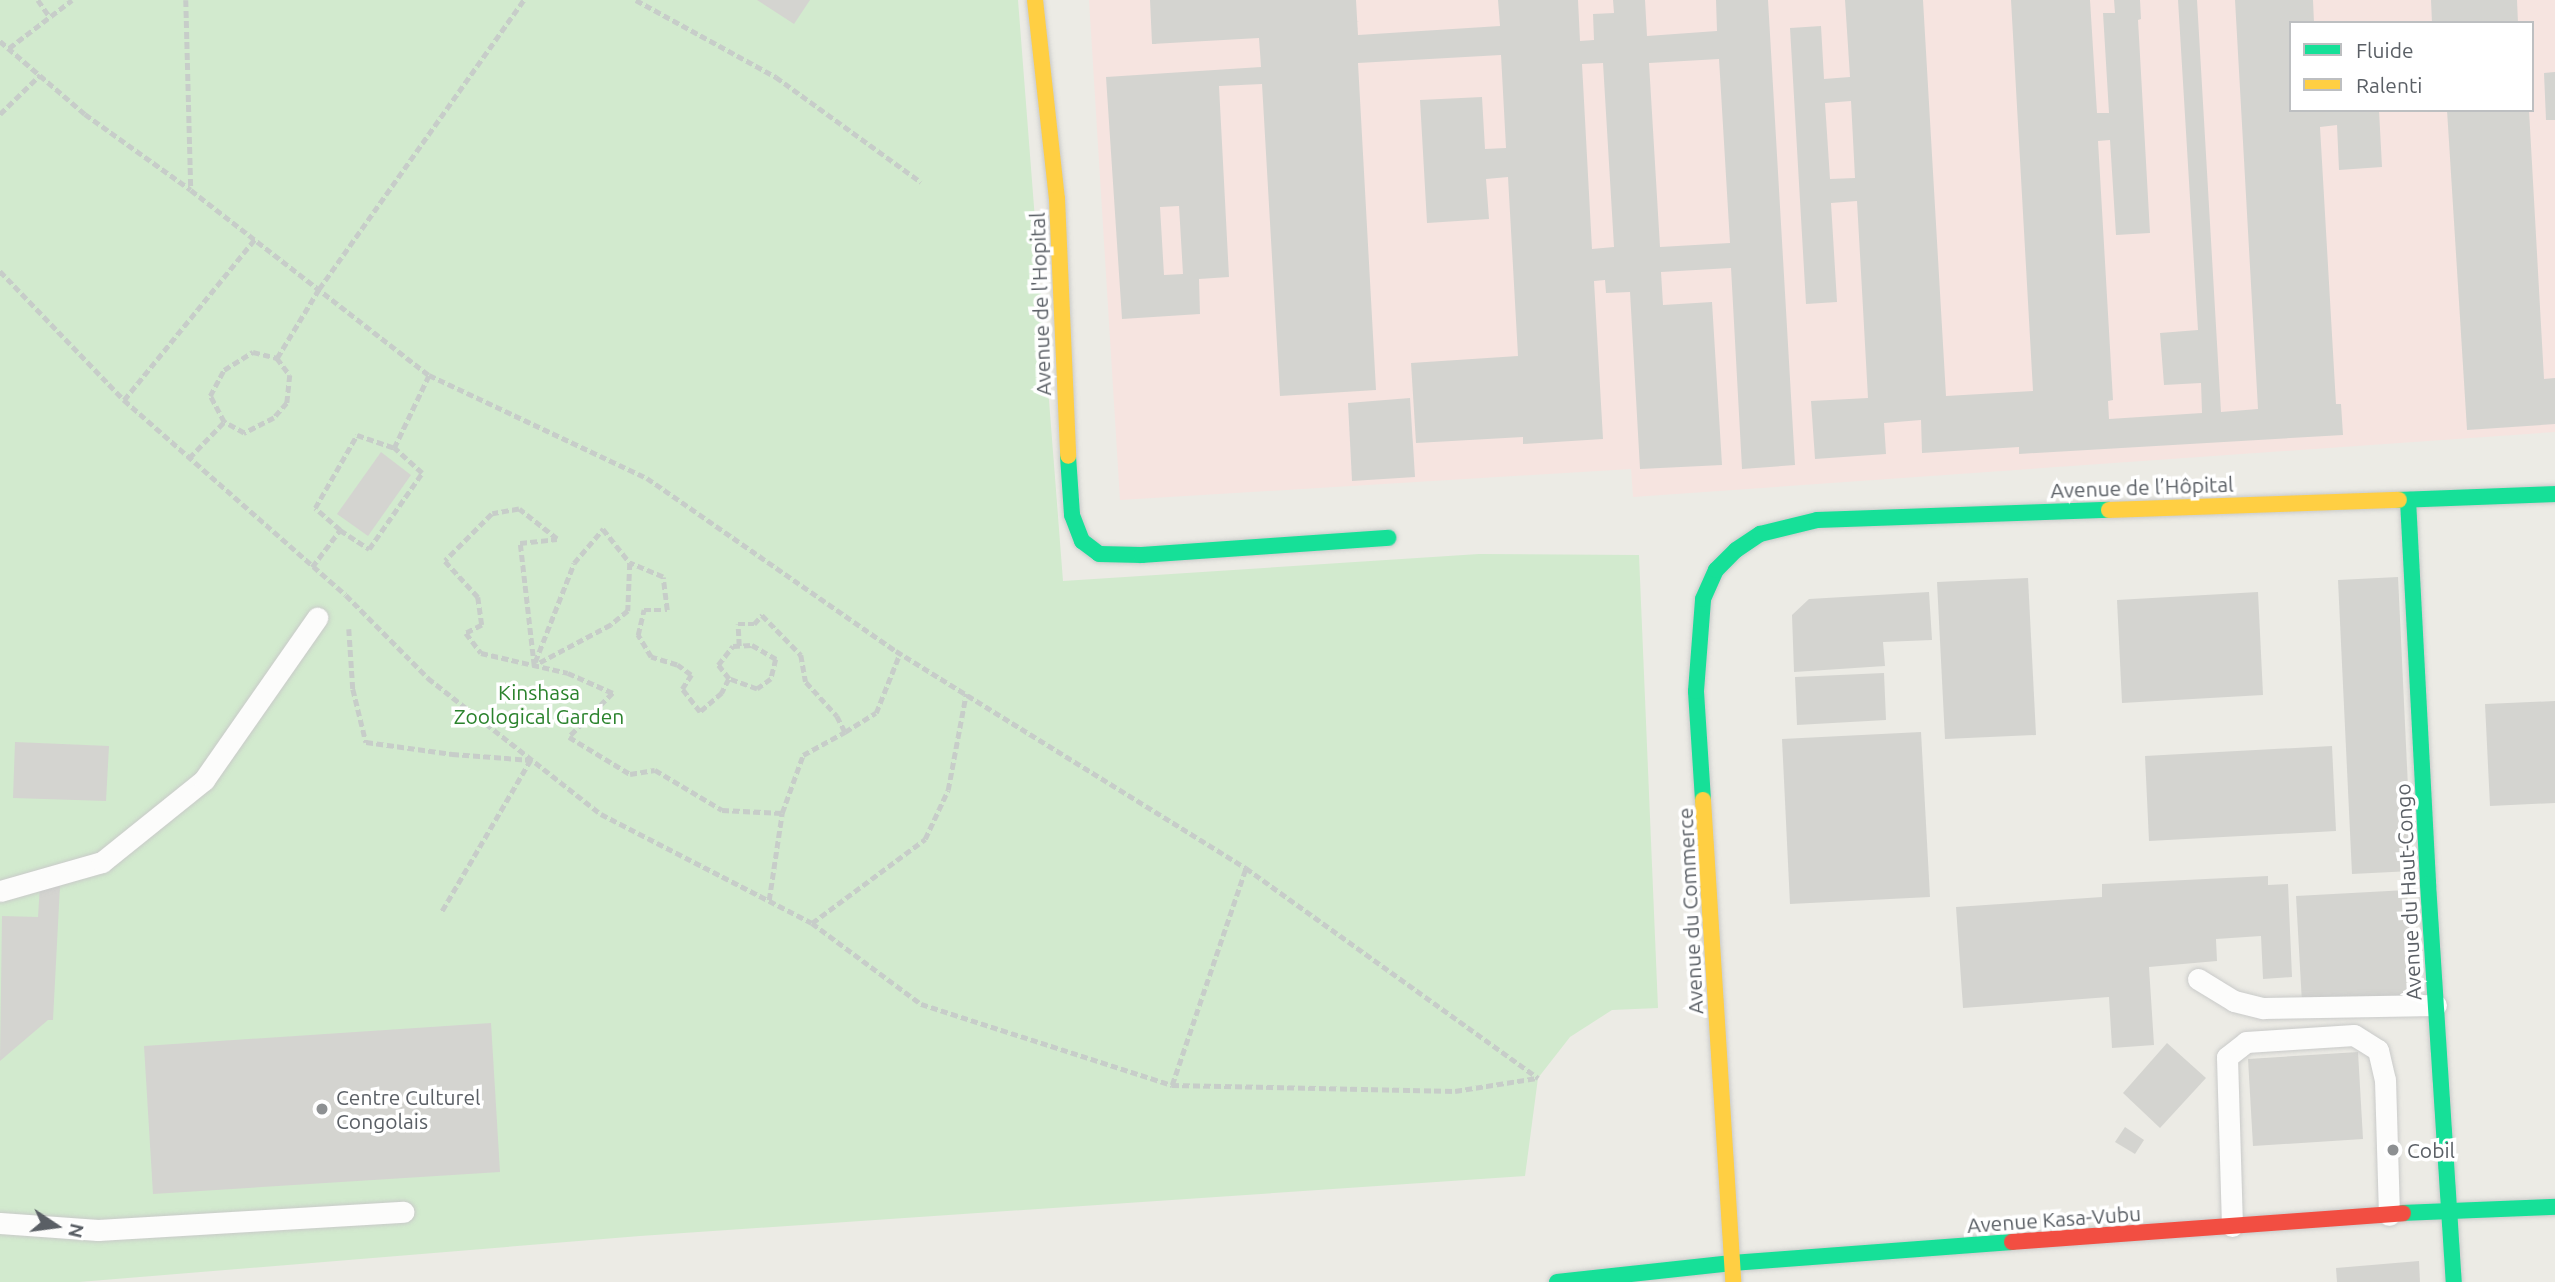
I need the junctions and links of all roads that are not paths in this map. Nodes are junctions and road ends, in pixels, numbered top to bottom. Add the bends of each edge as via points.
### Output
1 (1035, 0) edge
2 (2555, 494) edge
3 (2408, 500) junction
4 (1388, 538) dead end
5 (1736, 550) joint
6 (317, 618) road end
7 (0, 891) edge
8 (2198, 979) dead end
9 (2436, 1006) junction
10 (2555, 1207) edge
11 (2449, 1210) junction
12 (403, 1212) dead end
13 (2389, 1215) junction
14 (0, 1223) edge
15 (2232, 1226) junction
16 (1732, 1263) junction
17 (1557, 1282) edge
18 (1733, 1282) edge
19 (2454, 1282) edge

1 - 4 street, Avenue de l'Hopital via 1057,199 1072,515 1082,541 1099,554 1142,555
2 - 3 street, Avenue de l’Hôpital
3 - 5 street, Avenue de l’Hôpital via 1817,520 1760,534
3 - 9 street, Avenue du Haut-Congo
5 - 16 street, Avenue du Commerce via 1716,570 1703,599 1696,691
6 - 7 lane via 204,780 102,862
8 - 9 lane via 2234,1001 2263,1008
9 - 11 street, Avenue du Haut-Congo
10 - 11 street, Avenue Kasa-Vubu
11 - 13 street, Avenue Kasa-Vubu
11 - 19 street, Avenue du Haut-Congo
12 - 14 lane via 98,1230
13 - 15 street, Avenue Kasa-Vubu
13 - 15 lane via 2385,1080 2378,1050 2354,1035 2340,1035 2246,1042 2227,1057
15 - 16 street, Avenue Kasa-Vubu
16 - 17 street, Avenue Kasa-Vubu
16 - 18 street, Avenue du Commerce

